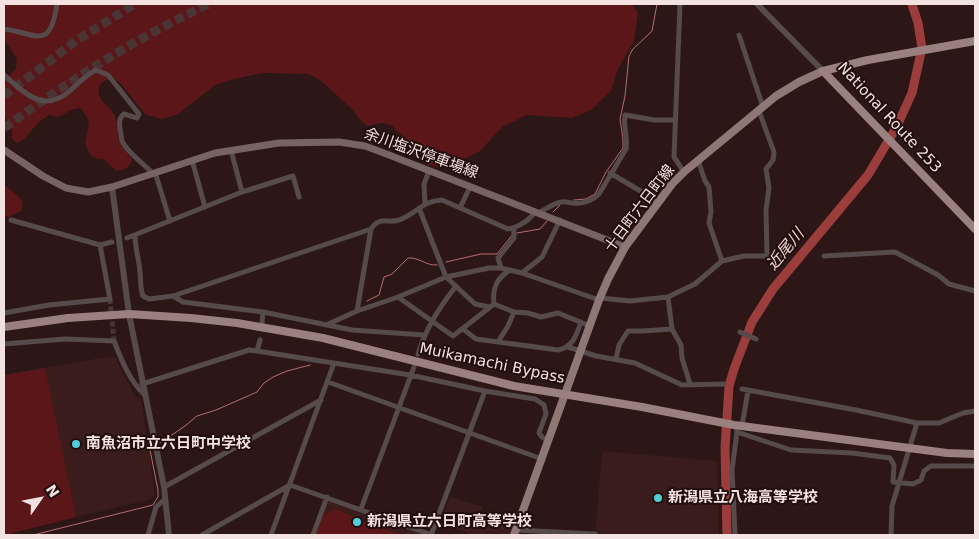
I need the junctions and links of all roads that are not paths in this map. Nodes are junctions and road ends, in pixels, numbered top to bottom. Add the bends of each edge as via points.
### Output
1 (57, 4) edge
2 (680, 4) edge
3 (757, 4) edge
4 (4, 29) edge
5 (739, 35) dead end
6 (975, 41) edge
7 (823, 71) junction
8 (4, 75) edge
9 (761, 109) junction
10 (675, 120) junction
11 (4, 150) edge
12 (230, 150) junction
13 (192, 160) junction
14 (698, 160) junction
15 (429, 171) junction
16 (684, 172) junction
17 (154, 173) junction
18 (610, 173) junction
19 (112, 187) junction
20 (470, 187) junction
21 (242, 192) junction
22 (299, 197) dead end
23 (659, 202) junction
24 (426, 203) junction
25 (206, 207) junction
26 (419, 208) junction
27 (460, 208) junction
28 (537, 212) junction
29 (11, 220) dead end
30 (560, 220) junction
31 (170, 221) junction
32 (514, 228) junction
33 (371, 229) junction
34 (975, 229) edge
35 (135, 235) junction
36 (127, 238) dead end
37 (112, 242) dead end
38 (100, 245) junction
39 (626, 246) junction
40 (767, 256) junction
41 (784, 256) dead end
42 (824, 256) dead end
43 (722, 261) junction
44 (501, 268) junction
45 (510, 270) junction
46 (522, 273) junction
47 (446, 277) junction
48 (456, 286) junction
49 (975, 291) edge
50 (173, 296) junction
51 (398, 297) junction
52 (668, 297) junction
53 (600, 299) junction
54 (492, 305) junction
55 (357, 311) junction
56 (263, 312) junction
57 (514, 312) junction
58 (4, 313) edge
59 (130, 314) junction
60 (431, 321) junction
61 (581, 322) junction
62 (262, 324) dead end
63 (326, 325) junction
64 (590, 326) junction
65 (4, 327) edge
66 (463, 329) junction
67 (672, 329) junction
68 (740, 332) dead end
69 (424, 336) junction
70 (756, 338) dead end
71 (260, 340) dead end
72 (498, 342) junction
73 (4, 344) edge
74 (568, 347) junction
75 (257, 350) junction
76 (581, 351) junction
77 (418, 354) dead end
78 (616, 359) junction
79 (334, 363) junction
80 (414, 367) dead end
81 (410, 375) junction
82 (328, 382) junction
83 (142, 384) junction
84 (690, 384) junction
85 (724, 384) dead end
86 (742, 389) dead end
87 (484, 391) junction
88 (748, 391) junction
89 (145, 395) junction
90 (565, 395) junction
91 (321, 399) junction
92 (399, 407) junction
93 (975, 411) edge
94 (916, 423) junction
95 (737, 427) junction
96 (469, 432) junction
97 (548, 440) junction
98 (910, 447) junction
99 (975, 454) edge
100 (542, 459) junction
101 (975, 466) edge
102 (900, 482) junction
103 (290, 485) junction
104 (164, 487) junction
105 (326, 498) junction
106 (165, 499) junction
107 (361, 509) junction
108 (515, 533) edge
109 (562, 534) edge
110 (148, 535) edge
111 (169, 535) edge
112 (202, 535) edge
113 (271, 535) edge
114 (313, 535) edge
115 (432, 535) edge
116 (595, 535) edge
117 (734, 535) edge
118 (891, 535) edge

1 - 4 street via 46,34 39,37
2 - 10 street
3 - 7 street
5 - 9 street
6 - 7 highway, National Route 253
7 - 9 main road, 十日町六日町線 via 776,96
7 - 34 highway, National Route 253
8 - 17 street via 44,102 60,98 96,70 108,75 139,114 137,118 121,116 122,141
9 - 14 main road, 十日町六日町線
9 - 40 street via 774,152 773,160 766,169 769,188
10 - 16 street via 674,157
10 - 18 street via 624,115 626,149
11 - 19 main road, 余川塩沢停車場線 via 66,188 88,192
12 - 13 main road, 余川塩沢停車場線
12 - 15 main road, 余川塩沢停車場線 via 339,142 365,146
12 - 21 street
13 - 17 main road, 余川塩沢停車場線
13 - 25 street
14 - 16 main road, 十日町六日町線
14 - 43 street via 709,187 709,223
15 - 20 main road, 余川塩沢停車場線
15 - 24 street via 424,184
16 - 23 main road, 十日町六日町線
17 - 19 main road, 余川塩沢停車場線
17 - 31 street
18 - 23 street
18 - 28 street via 594,199 574,204 564,201
19 - 59 street
20 - 27 street
20 - 28 main road, 余川塩沢停車場線
21 - 22 street via 293,176
21 - 25 street
23 - 39 main road, 十日町六日町線
24 - 26 street
24 - 27 street via 442,200
25 - 31 street
26 - 33 street via 397,220 376,222
26 - 47 street
27 - 32 street via 508,230
28 - 30 main road, 余川塩沢停車場線
28 - 32 street
29 - 38 street
30 - 39 main road, 余川塩沢停車場線
30 - 46 street via 542,257
31 - 35 street
32 - 44 street via 514,238 498,258
33 - 50 street
33 - 55 street
35 - 36 street
35 - 50 street via 142,296 149,300
37 - 38 street
38 - 58 street via 110,299
39 - 53 main road, 十日町六日町線
40 - 41 street
40 - 43 street via 744,256
42 - 49 street via 895,252 949,284
43 - 52 street via 696,284
44 - 45 street
44 - 47 street
45 - 46 street
45 - 54 street via 496,284
46 - 53 street
47 - 48 street
47 - 51 street
48 - 54 street via 475,304
48 - 60 street
50 - 56 street via 183,302
51 - 55 street
51 - 60 street
52 - 53 street via 630,301
52 - 67 street
53 - 64 main road, 十日町六日町線
54 - 57 street
54 - 66 street
55 - 63 street
56 - 62 street
56 - 63 street
57 - 61 street via 542,316 558,313
57 - 72 street
59 - 65 highway, Muikamachi Bypass
59 - 83 street
59 - 90 highway, Muikamachi Bypass via 281,330 505,384
60 - 66 street via 453,336
60 - 69 street
61 - 64 street
61 - 74 street
63 - 69 street
64 - 76 main road, 十日町六日町線
66 - 72 street via 476,339
67 - 78 street via 628,331 619,345
67 - 84 street via 681,345
68 - 70 street
69 - 77 street
71 - 75 street
72 - 74 street via 558,350
73 - 89 street via 65,339 114,340 130,376
74 - 76 street
75 - 79 street
75 - 83 street
76 - 78 street
76 - 90 main road, 十日町六日町線
78 - 84 street via 635,363 682,385
79 - 81 street
79 - 82 street
80 - 81 street
81 - 87 street
81 - 92 street
82 - 91 street
82 - 92 street
83 - 89 street
84 - 85 street
86 - 88 street
87 - 96 street
87 - 97 street via 535,399 544,405 546,414 539,433
88 - 94 street
88 - 95 street
89 - 104 street
90 - 95 highway, Muikamachi Bypass
90 - 97 main road, 十日町六日町線
91 - 103 street
91 - 104 street
92 - 96 street
92 - 107 street
93 - 94 street via 939,423
94 - 98 street
95 - 98 highway, Muikamachi Bypass
95 - 102 street via 791,450 890,458 894,464 893,482
95 - 117 street via 732,470
96 - 100 street
96 - 115 street
97 - 100 main road, 十日町六日町線
98 - 99 highway, Muikamachi Bypass
98 - 102 street
100 - 108 main road, 十日町六日町線
101 - 102 street via 931,466 914,484
102 - 118 street via 892,506
103 - 105 street
103 - 112 street
103 - 113 street
104 - 106 street
105 - 107 street
105 - 114 street
106 - 110 street via 156,507
106 - 111 street
107 - 115 street
108 - 109 street
109 - 116 street

